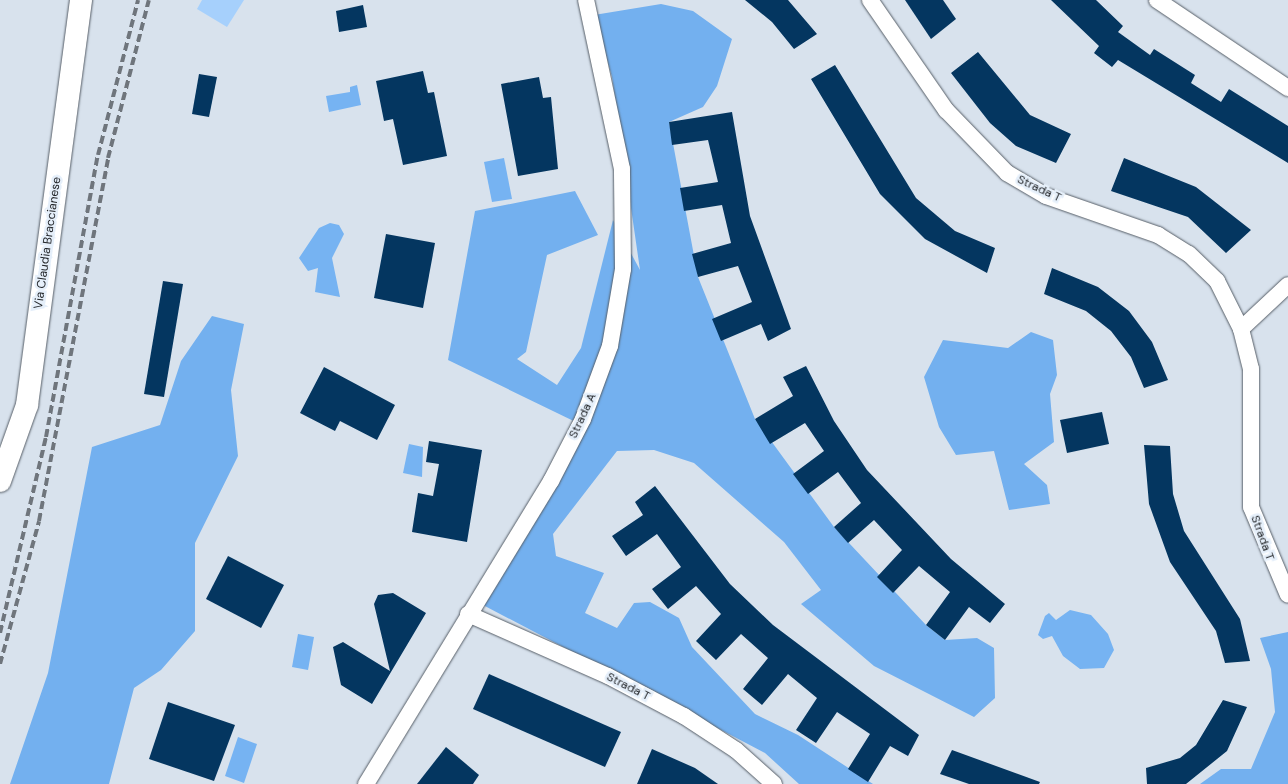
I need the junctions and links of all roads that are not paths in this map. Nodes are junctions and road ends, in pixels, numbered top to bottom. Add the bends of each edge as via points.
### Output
1 (81, 0) edge
2 (586, 0) edge
3 (870, 0) edge
4 (1157, 0) edge
5 (1288, 88) edge
6 (1288, 285) edge
7 (1241, 329) junction
8 (0, 482) edge
9 (1288, 595) edge
10 (468, 614) junction
11 (366, 784) edge
12 (774, 784) edge

1 - 8 main road, Via Claudia Braccianese via 27,405
2 - 10 street, Strada A via 622,169 624,248 618,307 603,369 583,419
3 - 7 street, Strada T via 946,110 992,161 1046,196 1138,225 1174,243 1216,281
4 - 5 street
6 - 7 street
7 - 9 street, Strada T via 1254,388 1248,466 1251,507
10 - 11 street, Strada A
10 - 12 street, Strada T via 684,716 736,750

